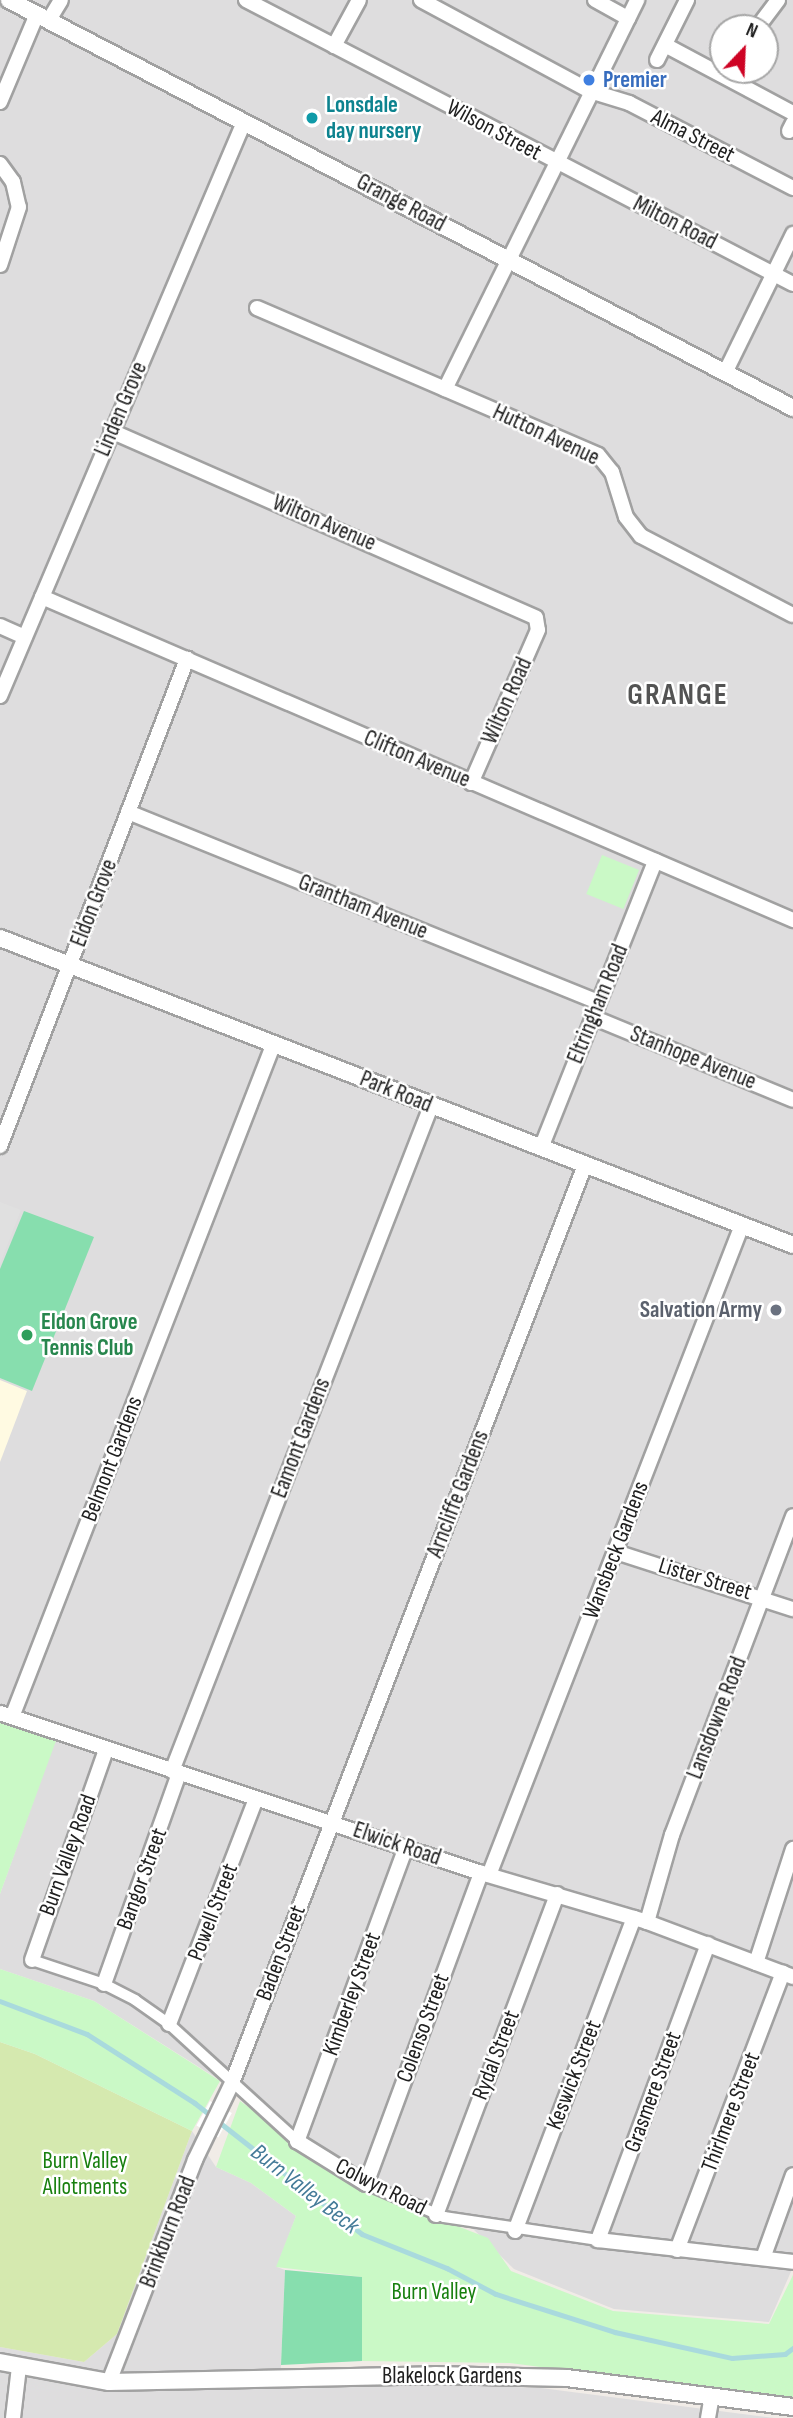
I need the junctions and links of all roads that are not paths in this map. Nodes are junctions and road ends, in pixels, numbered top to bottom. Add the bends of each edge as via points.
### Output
1 (9, 0) edge
2 (61, 0) edge
3 (246, 0) edge
4 (359, 0) edge
5 (421, 0) edge
6 (595, 0) edge
7 (637, 0) edge
8 (687, 0) edge
9 (43, 17) junction
10 (628, 18) junction
11 (665, 45) junction
12 (334, 46) junction
13 (657, 60) dead end
14 (709, 64) edge
15 (748, 84) edge
16 (590, 91) junction
17 (0, 102) edge
18 (793, 113) edge
19 (244, 122) junction
20 (556, 163) junction
21 (0, 164) edge
22 (793, 188) edge
23 (793, 234) edge
24 (509, 260) junction
25 (0, 265) edge
26 (774, 273) junction
27 (793, 284) edge
28 (257, 308) dead end
29 (725, 373) junction
30 (445, 389) junction
31 (793, 408) edge
32 (111, 431) junction
33 (42, 597) junction
34 (793, 615) edge
35 (536, 618) joint
36 (0, 626) edge
37 (25, 637) junction
38 (187, 659) junction
39 (0, 696) edge
40 (471, 783) junction
41 (128, 812) junction
42 (656, 861) junction
43 (793, 920) edge
44 (0, 938) edge
45 (70, 965) junction
46 (598, 1002) junction
47 (592, 1017) junction
48 (274, 1043) junction
49 (793, 1100) edge
50 (431, 1105) junction
51 (0, 1146) edge
52 (541, 1148) junction
53 (585, 1165) junction
54 (742, 1225) junction
55 (793, 1245) edge
56 (793, 1516) edge
57 (616, 1552) junction
58 (763, 1598) junction
59 (793, 1609) edge
60 (6, 1715) edge
61 (106, 1750) junction
62 (176, 1772) junction
63 (256, 1799) junction
64 (331, 1823) junction
65 (406, 1847) junction
66 (793, 1849) edge
67 (485, 1874) junction
68 (557, 1894) junction
69 (640, 1920) junction
70 (709, 1944) junction
71 (32, 1960) joint
72 (756, 1963) junction
73 (788, 1975) edge
74 (104, 1984) junction
75 (169, 2024) junction
76 (232, 2083) junction
77 (297, 2141) junction
78 (793, 2175) edge
79 (366, 2184) junction
80 (436, 2215) junction
81 (515, 2231) junction
82 (598, 2240) junction
83 (677, 2250) junction
84 (763, 2258) junction
85 (793, 2262) edge
86 (0, 2362) edge
87 (19, 2367) junction
88 (109, 2382) junction
89 (712, 2396) junction
90 (793, 2407) edge
91 (12, 2418) edge
92 (708, 2418) edge

1 - 9 street, Grange Road
2 - 9 street
3 - 12 street, Wilson Street
4 - 12 street
5 - 16 street, Alma Street
6 - 10 street
7 - 10 street
8 - 11 street
9 - 17 street
9 - 19 street, Grange Road
10 - 16 street
11 - 13 street
11 - 14 street
12 - 20 street, Wilson Street
15 - 18 street
16 - 20 street
16 - 22 street, Alma Street via 629,103
19 - 24 street, Grange Road
19 - 32 street, Linden Grove
20 - 24 street
20 - 26 street, Milton Road
21 - 25 street via 13,182 19,207
23 - 26 street
24 - 29 street, Grange Road
24 - 30 street
26 - 27 street, Milton Road
26 - 29 street
28 - 30 street, Hutton Avenue
29 - 31 street, Grange Road
30 - 34 street, Hutton Avenue via 598,455 612,472 626,517 641,536
32 - 33 street, Linden Grove
32 - 35 street, Wilton Avenue
33 - 37 street, Linden Grove
33 - 38 street, Clifton Avenue
35 - 40 street, Wilton Road via 538,631
36 - 37 street
37 - 39 street, Linden Grove
38 - 40 street, Clifton Avenue
38 - 41 street, Eldon Grove
40 - 42 street, Clifton Avenue
41 - 45 street, Eldon Grove
41 - 46 street, Grantham Avenue
42 - 43 street, Clifton Avenue
42 - 46 street, Eltringham Road
44 - 45 street, Park Road
45 - 48 street, Park Road
45 - 51 street, Eldon Grove
46 - 47 street, Eltringham Road
47 - 49 street, Stanhope Avenue
47 - 52 street, Eltringham Road
48 - 50 street, Park Road
48 - 60 street, Belmont Gardens
50 - 52 street, Park Road
50 - 62 street, Eamont Gardens
52 - 53 street, Park Road
53 - 54 street, Park Road
53 - 64 street, Arncliffe Gardens
54 - 55 street, Park Road
54 - 57 street, Wansbeck Gardens
56 - 58 street, Lansdowne Road
57 - 58 street, Lister Street
57 - 67 street, Wansbeck Gardens
58 - 59 street, Lister Street
58 - 69 street, Lansdowne Road
60 - 61 street, Elwick Road
61 - 62 street, Elwick Road
61 - 71 street, Burn Valley Road
62 - 63 street, Elwick Road
62 - 74 street, Bangor Street
63 - 64 street, Elwick Road
63 - 75 street, Powell Street
64 - 65 street, Elwick Road
64 - 76 street, Baden Street
65 - 67 street, Elwick Road
65 - 77 street, Kimberley Street
66 - 72 street
67 - 68 street, Elwick Road
67 - 79 street, Colenso Street
68 - 69 street, Elwick Road
68 - 80 street, Rydal Street
69 - 70 street, Elwick Road
69 - 81 street, Keswick Street
70 - 72 street, Elwick Road
70 - 82 street, Grasmere Street
71 - 74 street, Colwyn Road
72 - 73 street, Elwick Road
73 - 83 street, Thirlmere Street
74 - 75 street, Colwyn Road
75 - 76 street, Colwyn Road
76 - 77 street, Colwyn Road
76 - 88 street, Brinkburn Road via 208,2132
77 - 79 street, Colwyn Road
78 - 84 street
79 - 80 street, Colwyn Road
80 - 81 street, Colwyn Road
81 - 82 street, Colwyn Road
82 - 83 street, Colwyn Road
83 - 84 street, Colwyn Road
84 - 85 street, Colwyn Road
86 - 87 street, Blakelock Gardens
87 - 88 street, Blakelock Gardens
87 - 91 street
88 - 89 street, Blakelock Gardens via 485,2376 568,2378
89 - 90 street, Blakelock Gardens
89 - 92 street

